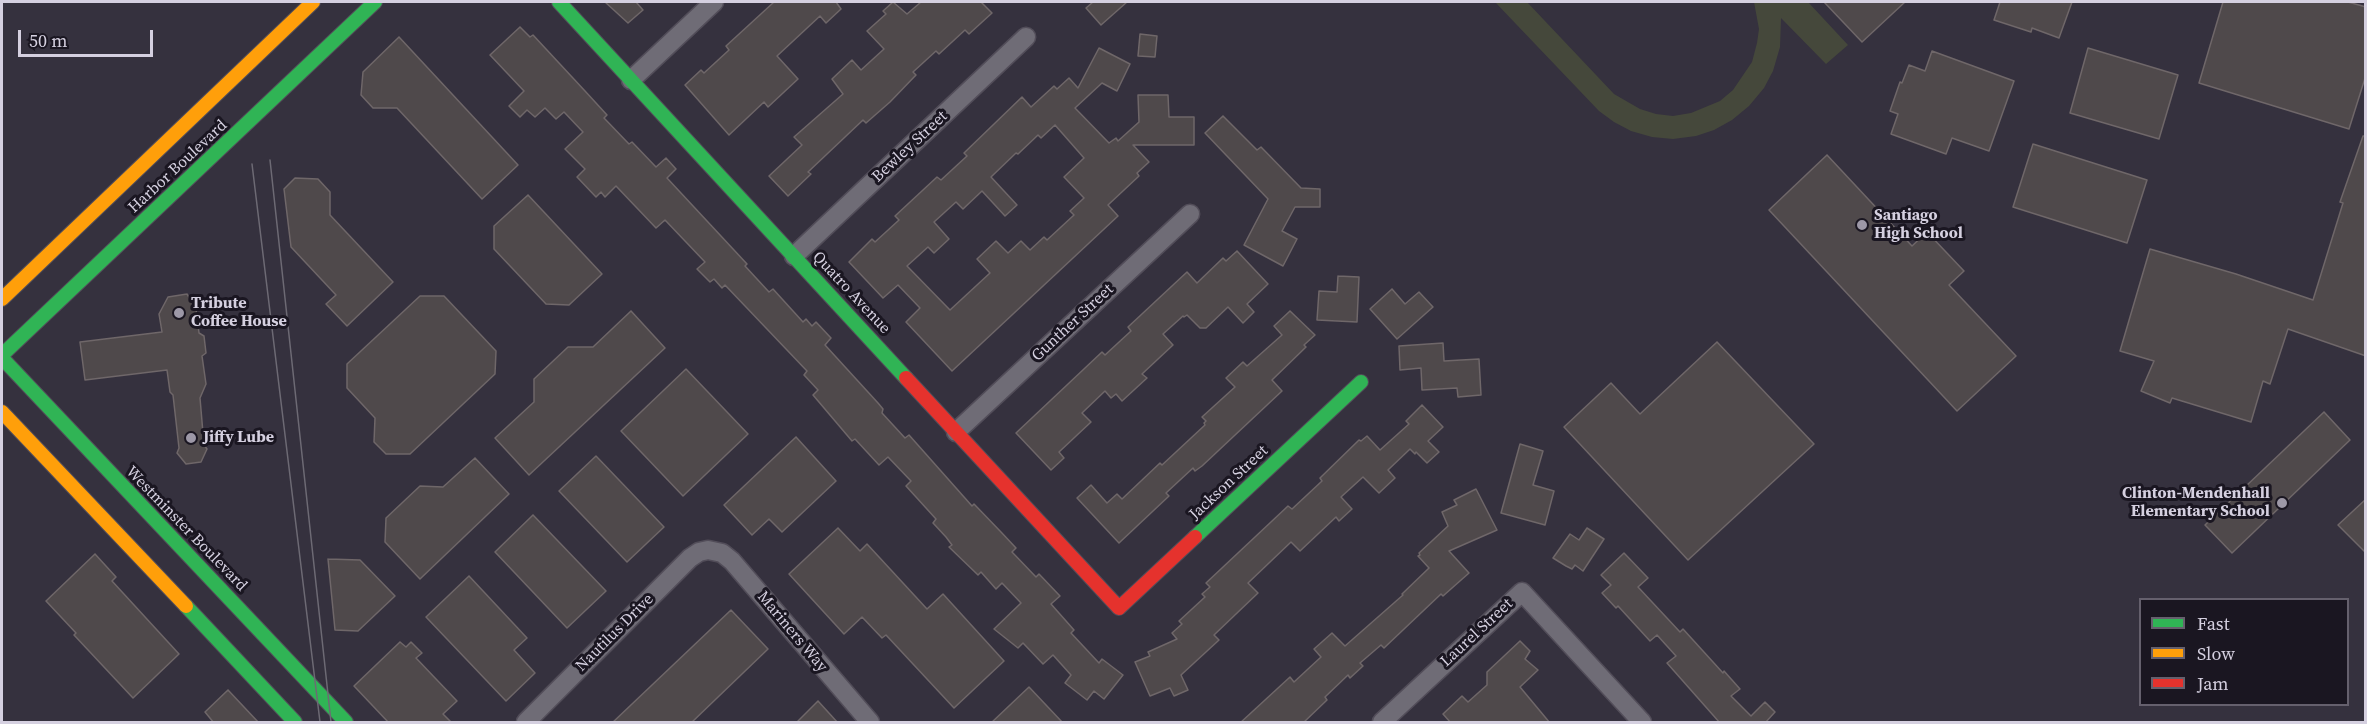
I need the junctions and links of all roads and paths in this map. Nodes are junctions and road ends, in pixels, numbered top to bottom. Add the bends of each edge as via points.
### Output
1 (313, 2) edge
2 (375, 2) edge
3 (558, 2) edge
4 (714, 2) edge
5 (1026, 37) dead end
6 (631, 80) junction
7 (1190, 214) dead end
8 (794, 256) junction
9 (2, 298) edge
10 (2, 357) edge
11 (1361, 382) dead end
12 (2, 412) edge
13 (956, 432) junction
14 (708, 550) joint
15 (1119, 608) joint
16 (295, 723) edge
17 (346, 723) edge
18 (526, 723) edge
19 (870, 723) edge
20 (1382, 723) edge
21 (1642, 723) edge

1 - 9 main road, Harbor Boulevard via 247,72
2 - 10 main road, Harbor Boulevard via 269,96
3 - 6 main road, Quatro Avenue
4 - 6 street
5 - 8 street, Bewley Street
6 - 8 main road, Quatro Avenue
7 - 13 street, Gunther Street
8 - 13 main road, Quatro Avenue
10 - 17 main road, Westminster Boulevard
11 - 15 main road, Jackson Street
12 - 16 main road
13 - 15 main road, Quatro Avenue
14 - 18 street, Nautilus Drive via 690,558
14 - 19 street, Mariners Way via 722,553 732,561
20 - 21 street, Laurel Street via 1522,592

